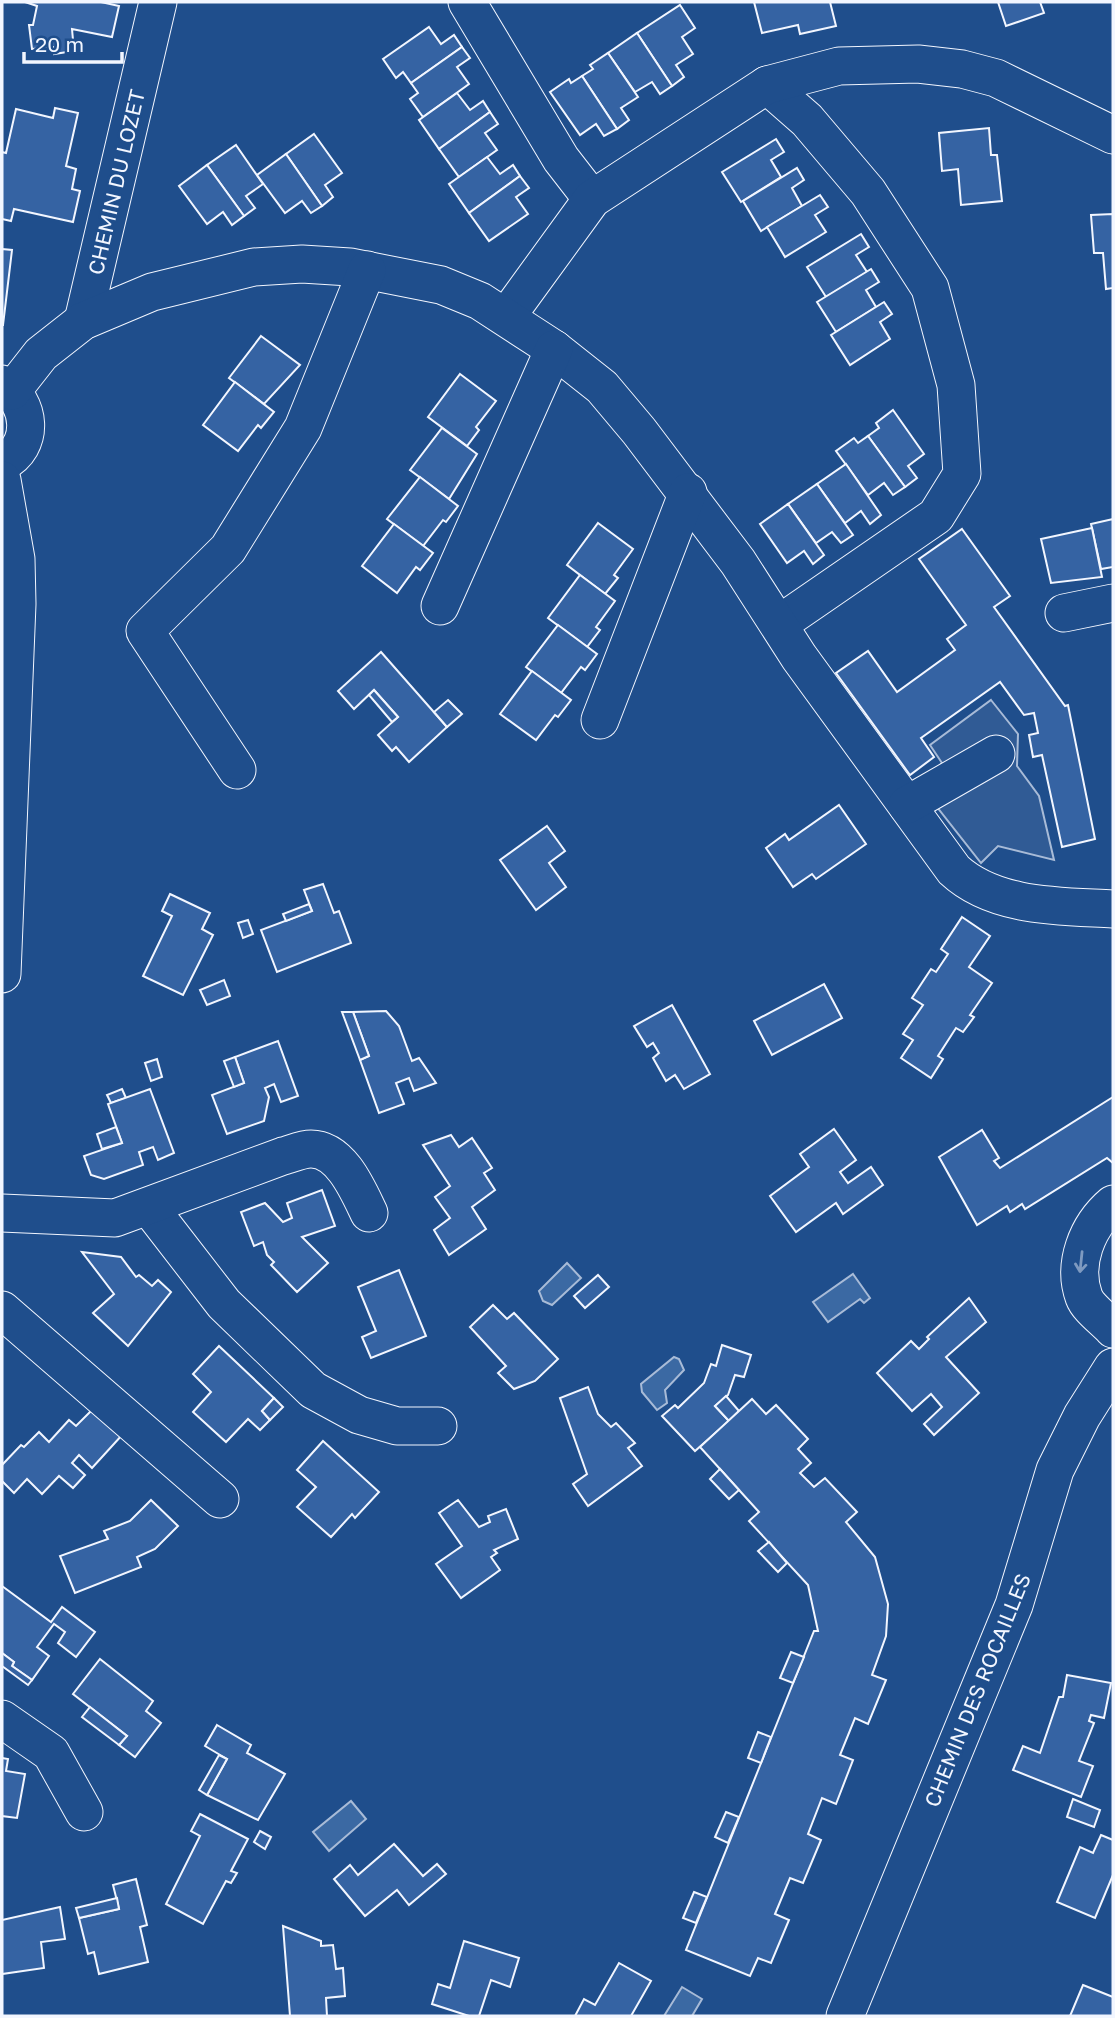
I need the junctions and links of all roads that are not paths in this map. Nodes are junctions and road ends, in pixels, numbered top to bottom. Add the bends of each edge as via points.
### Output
1 (158, 2) edge
2 (467, 2) edge
3 (767, 85) junction
4 (1113, 135) edge
5 (592, 199) junction
6 (367, 270) junction
7 (509, 318) junction
8 (83, 321) junction
9 (554, 349) junction
10 (7, 387) edge
11 (2, 463) edge
12 (2, 480) edge
13 (688, 492) junction
14 (1113, 603) edge
15 (440, 606) dead end
16 (1064, 613) dead end
17 (779, 624) junction
18 (600, 720) dead end
19 (996, 754) dead end
20 (237, 770) dead end
21 (907, 805) junction
22 (1113, 909) edge
23 (2, 974) edge
24 (1113, 1205) edge
25 (149, 1207) junction
26 (2, 1213) edge
27 (369, 1213) dead end
28 (2, 1310) edge
29 (1113, 1329) edge
30 (1113, 1367) edge
31 (438, 1426) dead end
32 (220, 1499) dead end
33 (2, 1719) edge
34 (84, 1812) dead end
35 (845, 2016) edge

1 - 8 street, CHEMIN DU LOZET
2 - 5 street via 561,159
3 - 4 street via 839,66 918,64 962,69 996,78
3 - 5 street
3 - 17 street via 807,120 869,191 930,288 956,385 962,474 936,516
5 - 7 street
6 - 7 street via 441,285
6 - 8 street via 302,264 254,267 152,292
6 - 20 street via 296,439 228,549 145,631
7 - 9 street
8 - 10 street
9 - 13 street via 602,387
9 - 15 street
10 - 11 street via 22,403 26,418 20,448
12 - 23 street via 16,559 17,604
13 - 17 street
13 - 18 street
14 - 16 street
17 - 21 street
19 - 21 street
21 - 22 street via 954,870 975,885 1027,901
24 -> 29 street via 1083,1245 1079,1271 1084,1300
25 - 26 street via 108,1218
25 - 27 street via 312,1149 332,1156 355,1184
25 - 31 street via 224,1304 313,1390 359,1415 397,1426
28 - 32 street
30 - 35 street, CHEMIN DES ROCAILLES via 1055,1470 996,1652
33 - 34 street via 51,1753

